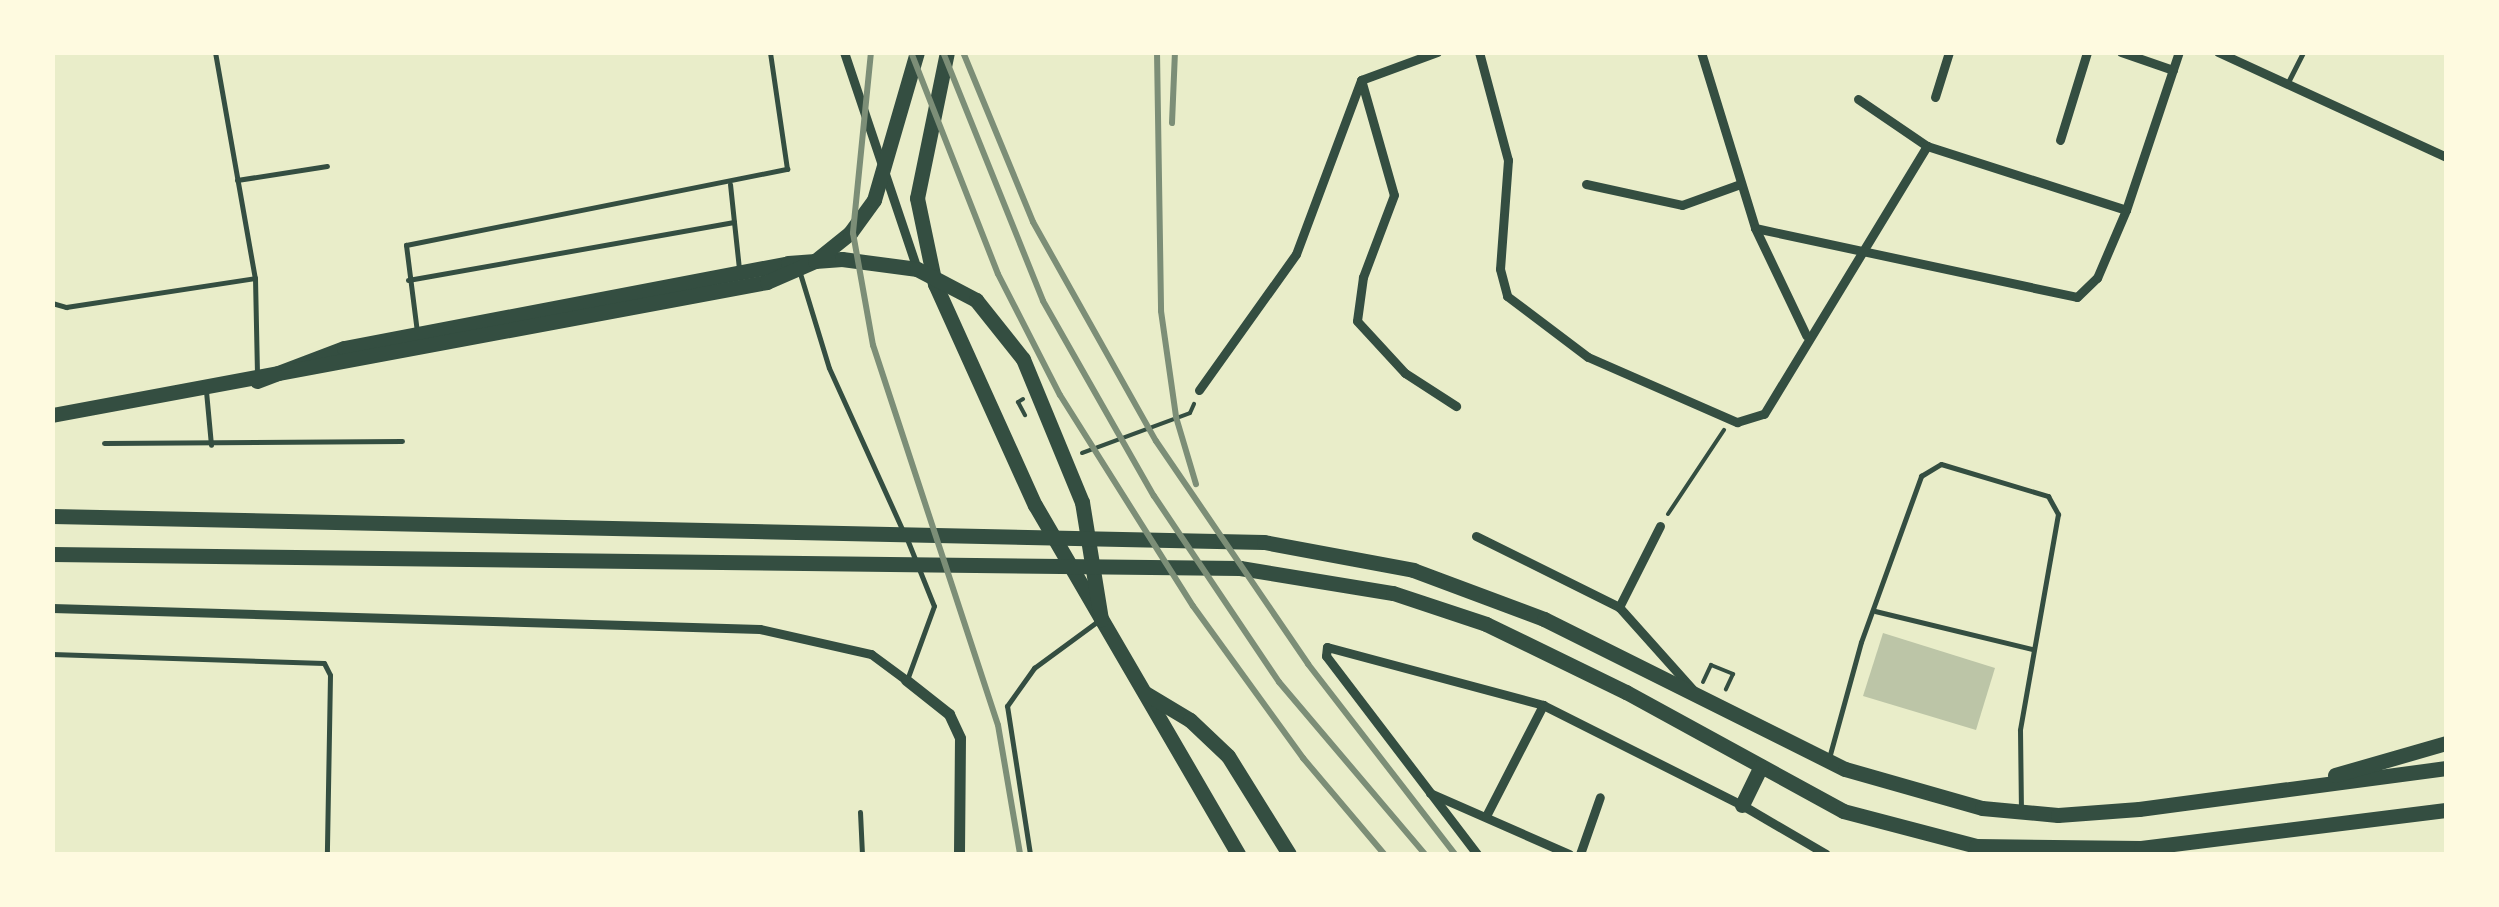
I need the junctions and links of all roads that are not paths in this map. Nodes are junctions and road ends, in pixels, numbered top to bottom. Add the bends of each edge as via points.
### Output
1 (216, 52) edge
2 (770, 52) edge
3 (844, 52) edge
4 (917, 52) edge
5 (947, 52) edge
6 (1437, 52) edge
7 (1479, 52) edge
8 (1701, 52) edge
9 (1949, 52) edge
10 (2087, 52) edge
11 (2121, 52) edge
12 (2179, 52) edge
13 (2218, 52) edge
14 (2303, 52) edge
15 (2173, 70) junction
16 (1361, 80) junction
17 (2287, 84) junction
18 (1935, 97) dead end
19 (1858, 99) dead end
20 (2060, 140) dead end
21 (1926, 146) junction
22 (2446, 157) edge
23 (327, 166) dead end
24 (238, 180) junction
25 (730, 184) junction
26 (1586, 184) dead end
27 (1740, 184) junction
28 (2126, 210) junction
29 (734, 222) junction
30 (1756, 228) junction
31 (1862, 252) junction
32 (796, 262) junction
33 (917, 269) junction
34 (740, 272) junction
35 (255, 278) junction
36 (408, 280) junction
37 (52, 303) edge
38 (417, 334) junction
39 (1806, 335) junction
40 (256, 381) junction
41 (206, 390) junction
42 (1199, 390) dead end
43 (1456, 406) dead end
44 (52, 416) edge
45 (402, 441) dead end
46 (104, 443) dead end
47 (211, 445) junction
48 (52, 516) edge
49 (1660, 526) road end
50 (1476, 536) dead end
51 (52, 554) edge
52 (1619, 607) junction
53 (52, 608) edge
54 (1875, 611) junction
55 (1101, 619) junction
56 (2032, 649) junction
57 (52, 654) edge
58 (906, 680) junction
59 (1146, 693) junction
60 (1697, 695) junction
61 (1542, 705) junction
62 (2446, 743) edge
63 (1828, 761) junction
64 (1762, 766) junction
65 (2446, 768) edge
66 (2286, 790) junction
67 (1428, 792) junction
68 (1600, 797) dead end
69 (1742, 804) junction
70 (2446, 810) edge
71 (860, 812) dead end
72 (2021, 812) junction
73 (1486, 816) junction
74 (327, 854) edge
75 (862, 854) edge
76 (959, 854) edge
77 (1030, 854) edge
78 (1238, 854) edge
79 (1290, 854) edge
80 (1476, 854) edge
81 (1569, 854) edge
82 (1580, 854) edge
83 (1826, 854) edge

1 - 24 lane
2 - 25 lane via 787,169
3 - 33 street
4 - 40 highway via 874,200 850,233 815,261 767,282
5 - 55 highway via 920,164 920,236 1035,505
6 - 16 street
7 - 39 street via 1509,170 1500,269 1507,296 1588,358 1738,421 1764,414
8 - 27 street
9 - 18 street
10 - 20 street
11 - 15 street
12 - 15 street
13 - 17 street
14 - 17 lane
15 - 28 street
16 - 42 street via 1296,254
16 - 43 street via 1394,195 1364,277 1357,321 1405,373
17 - 22 street
19 - 21 street
21 - 28 street
21 - 31 street
23 - 24 lane
24 - 35 lane
25 - 29 lane
25 - 36 lane via 416,241 404,254
26 - 27 street via 1682,206
27 - 30 street
28 - 31 street via 2097,278 2077,297
29 - 34 lane
29 - 36 lane
30 - 31 street
30 - 39 street
31 - 39 street
32 - 33 highway via 858,260
32 - 34 highway
32 - 58 lane via 829,368 933,596
33 - 55 highway via 976,300 1023,359 1082,502
34 - 38 highway
35 - 37 lane via 66,307
35 - 40 lane
36 - 38 lane
38 - 40 highway via 300,360
40 - 41 highway
41 - 44 highway
41 - 47 lane
45 - 47 lane
46 - 47 lane
48 - 60 highway via 1225,538 1413,570 1544,619
49 - 52 street
50 - 52 street
51 - 64 highway via 1188,564 1393,593 1486,624
52 - 60 street
53 - 58 street via 760,629 872,654
54 - 56 lane
54 - 56 lane via 1921,476 1942,464 2048,496 2054,504
54 - 63 lane
55 - 59 highway
55 - 77 lane via 1034,668 1006,706
56 - 72 lane via 2020,730
57 - 74 lane via 324,664 330,674
58 - 76 street via 948,714 960,738
59 - 78 highway
59 - 79 highway via 1190,720 1228,756
60 - 63 highway
61 - 67 street via 1327,647 1326,656
61 - 69 street
61 - 73 street
62 - 66 highway
63 - 72 highway via 1917,795
64 - 69 highway
64 - 70 highway via 1843,812 1976,846 2140,848
65 - 66 highway
66 - 72 highway via 2139,810
67 - 73 street
67 - 80 street
68 - 82 street
69 - 83 street
71 - 75 lane
73 - 81 street

